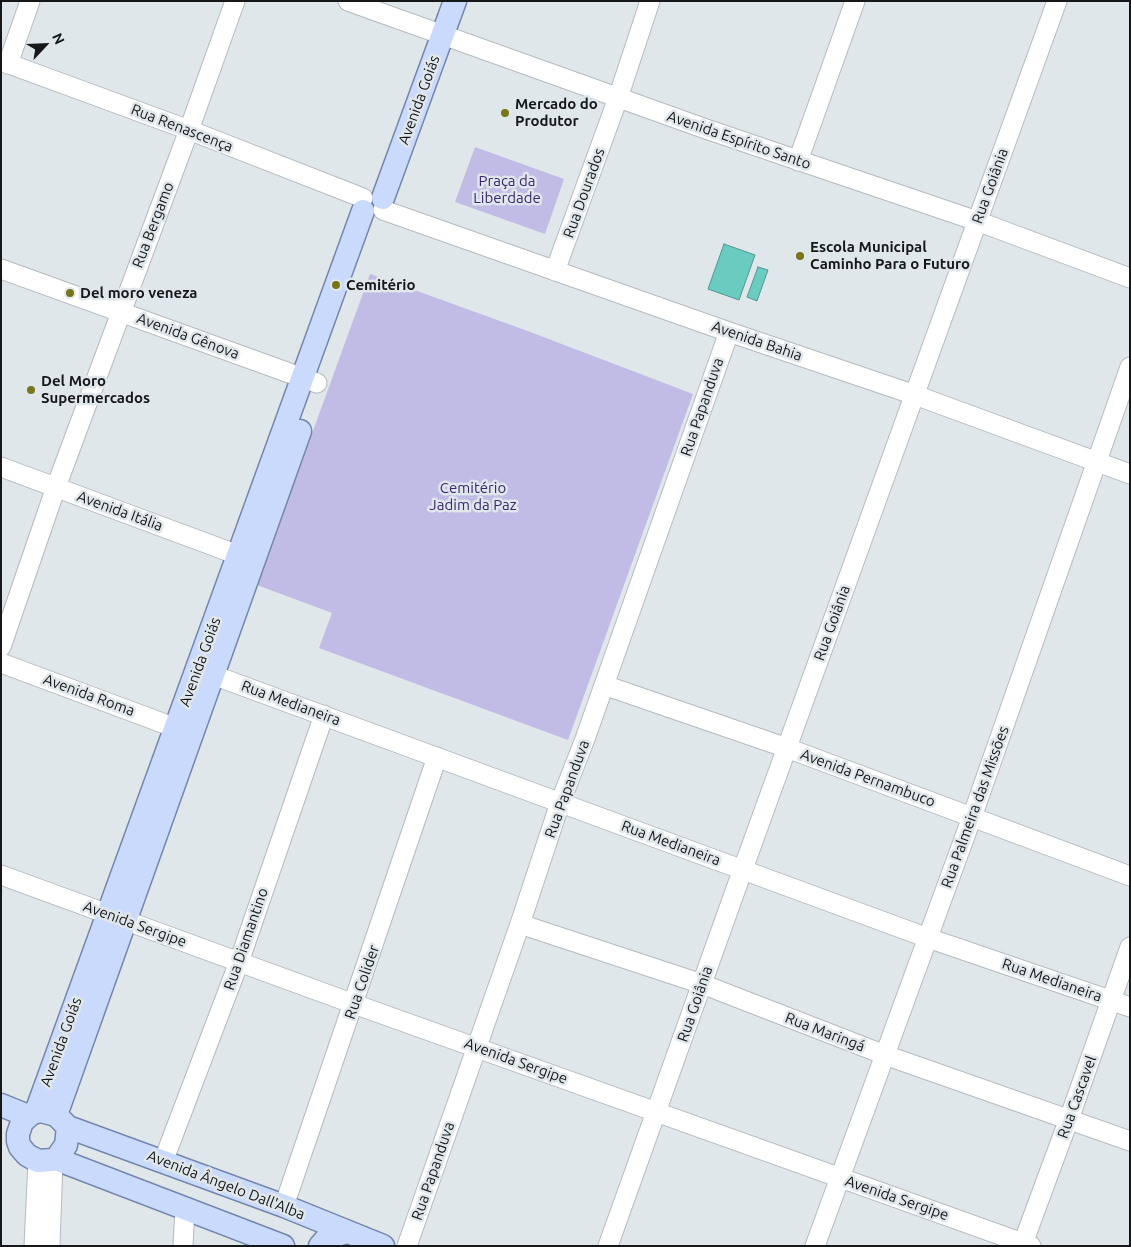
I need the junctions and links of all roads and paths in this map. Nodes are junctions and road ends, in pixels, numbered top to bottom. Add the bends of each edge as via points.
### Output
1 (30, 1) edge
2 (235, 1) edge
3 (348, 1) edge
4 (440, 1) edge
5 (455, 1) edge
6 (650, 1) edge
7 (855, 1) edge
8 (1057, 1) edge
9 (436, 33) junction
10 (5, 63) edge
11 (618, 98) junction
12 (189, 130) junction
13 (798, 161) junction
14 (373, 204) junction
15 (978, 221) junction
16 (1, 269) edge
17 (555, 271) junction
18 (1130, 278) edge
19 (121, 311) junction
20 (729, 332) junction
21 (1130, 367) edge
22 (310, 380) junction
23 (915, 395) junction
24 (1097, 462) junction
25 (1, 467) edge
26 (1130, 474) edge
27 (56, 487) junction
28 (238, 555) junction
29 (1, 647) edge
30 (1, 663) edge
31 (213, 675) junction
32 (604, 685) junction
33 (324, 715) junction
34 (176, 728) junction
35 (787, 748) junction
36 (438, 757) junction
37 (560, 803) junction
38 (972, 816) junction
39 (742, 869) junction
40 (1, 875) edge
41 (1130, 876) edge
42 (117, 918) junction
43 (520, 924) junction
44 (928, 938) junction
45 (1130, 947) edge
46 (239, 962) junction
47 (702, 984) junction
48 (1111, 1001) junction
49 (354, 1004) junction
50 (1130, 1007) edge
51 (477, 1047) junction
52 (885, 1055) junction
53 (1, 1105) edge
54 (657, 1111) junction
55 (47, 1117) junction
56 (1069, 1119) junction
57 (1130, 1141) edge
58 (11, 1144) edge
59 (49, 1160) junction
60 (163, 1162) junction
61 (839, 1178) junction
62 (284, 1206) junction
63 (185, 1207) junction
64 (347, 1232) junction
65 (1025, 1245) edge
66 (34, 1246) edge
67 (50, 1246) edge
68 (183, 1246) edge
69 (282, 1246) edge
70 (320, 1246) edge
71 (383, 1246) edge
72 (407, 1246) edge
73 (608, 1246) edge
74 (815, 1246) edge

1 - 10 street
2 - 12 street, Rua Bergamo
3 - 9 street, Avenida Espírito Santo
4 - 9 main road, Avenida Goiás
5 - 9 main road, Avenida Goiás
6 - 11 street, Rua Dourados
7 - 13 street
8 - 15 street, Rua Goiânia
9 - 11 street, Avenida Espírito Santo
9 - 14 main road, Avenida Goiás
10 - 12 street, Rua Renascença
11 - 13 street, Avenida Espírito Santo
11 - 17 street, Rua Dourados
12 - 14 street, Rua Renascença
12 - 19 street, Rua Bergamo
13 - 15 street, Avenida Espírito Santo
14 - 17 street, Avenida Bahia
14 - 22 main road, Avenida Goiás
15 - 18 street, Avenida Espírito Santo
15 - 23 street, Rua Goiânia
16 - 19 street, Avenida Gênova
17 - 20 street, Avenida Bahia
19 - 22 street, Avenida Gênova
19 - 27 street, Rua Bergamo
20 - 23 street, Avenida Bahia
20 - 32 street, Rua Papanduva
21 - 24 street, Rua Palmeira das Missões
22 - 28 main road, Avenida Goiás
22 - 31 main road, Avenida Goiás
23 - 24 street, Avenida Bahia
23 - 35 street, Rua Goiânia
24 - 26 street, Avenida Bahia
24 - 38 street, Rua Palmeira das Missões
25 - 27 street, Avenida Itália
27 - 28 street, Avenida Itália
27 - 29 street, Rua Bergamo
28 - 34 main road, Avenida Goiás
30 - 34 street, Avenida Roma
31 - 33 street, Rua Medianeira
31 - 42 main road, Avenida Goiás
32 - 35 street, Avenida Pernambuco
32 - 37 street, Rua Papanduva
33 - 36 street, Rua Medianeira
33 - 46 street, Rua Diamantino
34 - 42 main road, Avenida Goiás
35 - 38 street, Avenida Pernambuco
35 - 39 street, Rua Goiânia
36 - 37 street, Rua Medianeira
36 - 49 street, Rua Colider
37 - 39 street, Rua Medianeira
37 - 43 street, Rua Papanduva
38 - 41 street, Avenida Pernambuco
38 - 44 street, Rua Palmeira das Missões
39 - 44 street, Rua Medianeira
39 - 47 street, Rua Goiânia
40 - 42 street, Avenida Sergipe
42 - 46 street, Avenida Sergipe
42 - 55 main road, Avenida Goiás
43 - 47 street, Rua Maringá
43 - 51 street, Rua Papanduva
44 - 48 street, Rua Medianeira
44 - 52 street, Rua Palmeira das Missões
45 - 48 street, Rua Cascavel
46 - 49 street, Avenida Sergipe
46 - 60 street, Rua Diamantino
47 - 52 street, Rua Maringá
47 - 54 street, Rua Goiânia
48 - 50 street, Rua Medianeira
48 - 56 street, Rua Cascavel
49 - 51 street, Avenida Sergipe
49 - 62 street, Rua Colider
51 - 54 street, Avenida Sergipe
51 - 72 street, Rua Papanduva
52 - 56 street, Rua Maringá
52 - 61 street, Rua Palmeira das Missões
53 - 55 main road, Avenida Ângelo Dall'Alba
54 - 61 street, Avenida Sergipe
54 - 73 street, Rua Goiânia
55 - 58 main road via 19,1128
55 - 59 main road via 66,1145
55 - 60 main road, Avenida Ângelo Dall'Alba
56 - 57 street, Rua Maringá
56 - 65 street, Rua Cascavel
58 - 59 main road via 27,1156
59 - 63 main road
59 - 66 street
59 - 67 street
60 - 62 main road, Avenida Ângelo Dall'Alba
61 - 65 street, Avenida Sergipe
61 - 74 street, Rua Palmeira das Missões
62 - 64 main road, Avenida Ângelo Dall'Alba
63 - 68 street
63 - 69 main road
64 - 70 main road via 327,1238
64 - 71 main road, Avenida Ângelo Dall'Alba

